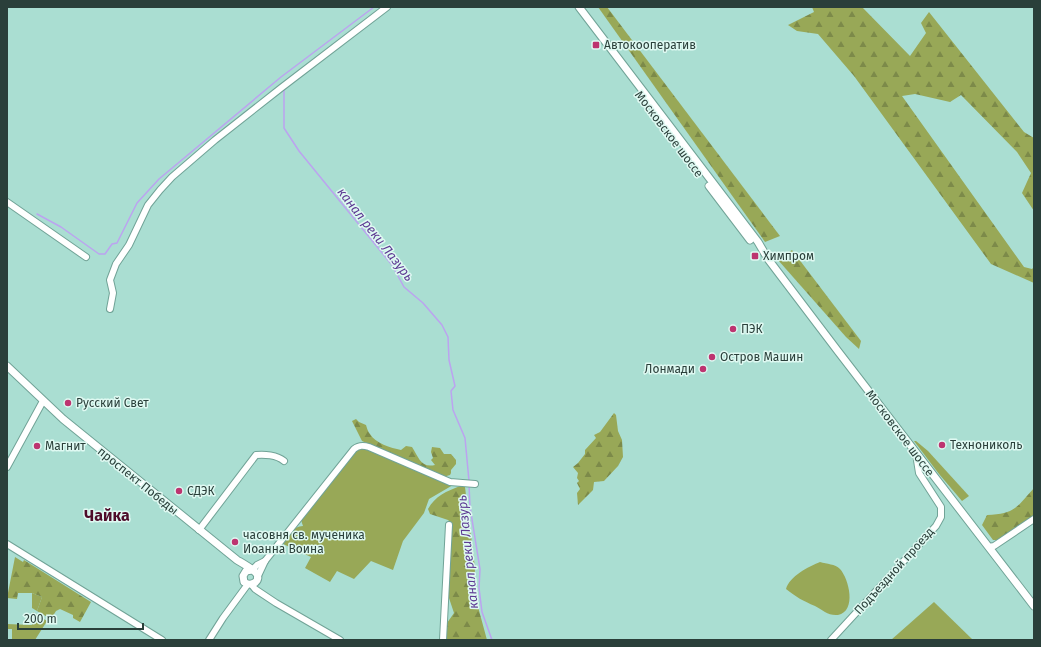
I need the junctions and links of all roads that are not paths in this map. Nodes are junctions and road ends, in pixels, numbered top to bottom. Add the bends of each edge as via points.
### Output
1 (387, 7) edge
2 (573, 7) edge
3 (579, 7) edge
4 (7, 202) edge
5 (86, 256) dead end
6 (768, 259) junction
7 (110, 309) dead end
8 (7, 366) edge
9 (43, 401) junction
10 (916, 454) junction
11 (284, 460) dead end
12 (7, 467) edge
13 (475, 484) dead end
14 (1034, 519) edge
15 (449, 525) dead end
16 (199, 530) junction
17 (7, 544) edge
18 (989, 548) junction
19 (237, 560) junction
20 (265, 561) junction
21 (252, 570) junction
22 (243, 577) junction
23 (257, 578) junction
24 (250, 584) junction
25 (240, 596) junction
26 (1034, 606) edge
27 (162, 640) edge
28 (209, 640) edge
29 (340, 640) edge
30 (443, 640) edge
31 (831, 640) edge

1 - 7 street via 221,135 172,177 148,206 129,245 116,264 110,280 113,293
2 - 6 main road, Московское шоссе via 736,223
3 - 6 main road, Московское шоссе via 758,242
4 - 5 street
6 - 10 main road, Московское шоссе
8 - 9 main road, проспект Победы
9 - 12 street
9 - 16 main road, проспект Победы
10 - 18 main road, Московское шоссе
10 - 31 street, Подъездной проезд via 919,473 941,507 941,517 936,526
11 - 16 street via 262,454 256,455
13 - 20 street via 450,482 364,445 357,446
14 - 18 street
15 - 30 street
16 - 19 main road, проспект Победы
17 - 27 street
18 - 26 main road, Московское шоссе
19 - 21 main road, проспект Победы
19 - 22 main road
20 - 21 street via 257,564
20 - 23 street
21 - 22 main road via 246,571
21 - 23 main road, проспект Победы
22 - 24 main road via 245,582
22 - 25 street
23 - 24 main road via 255,583
24 - 25 street
24 - 29 street via 276,603
25 - 28 street

